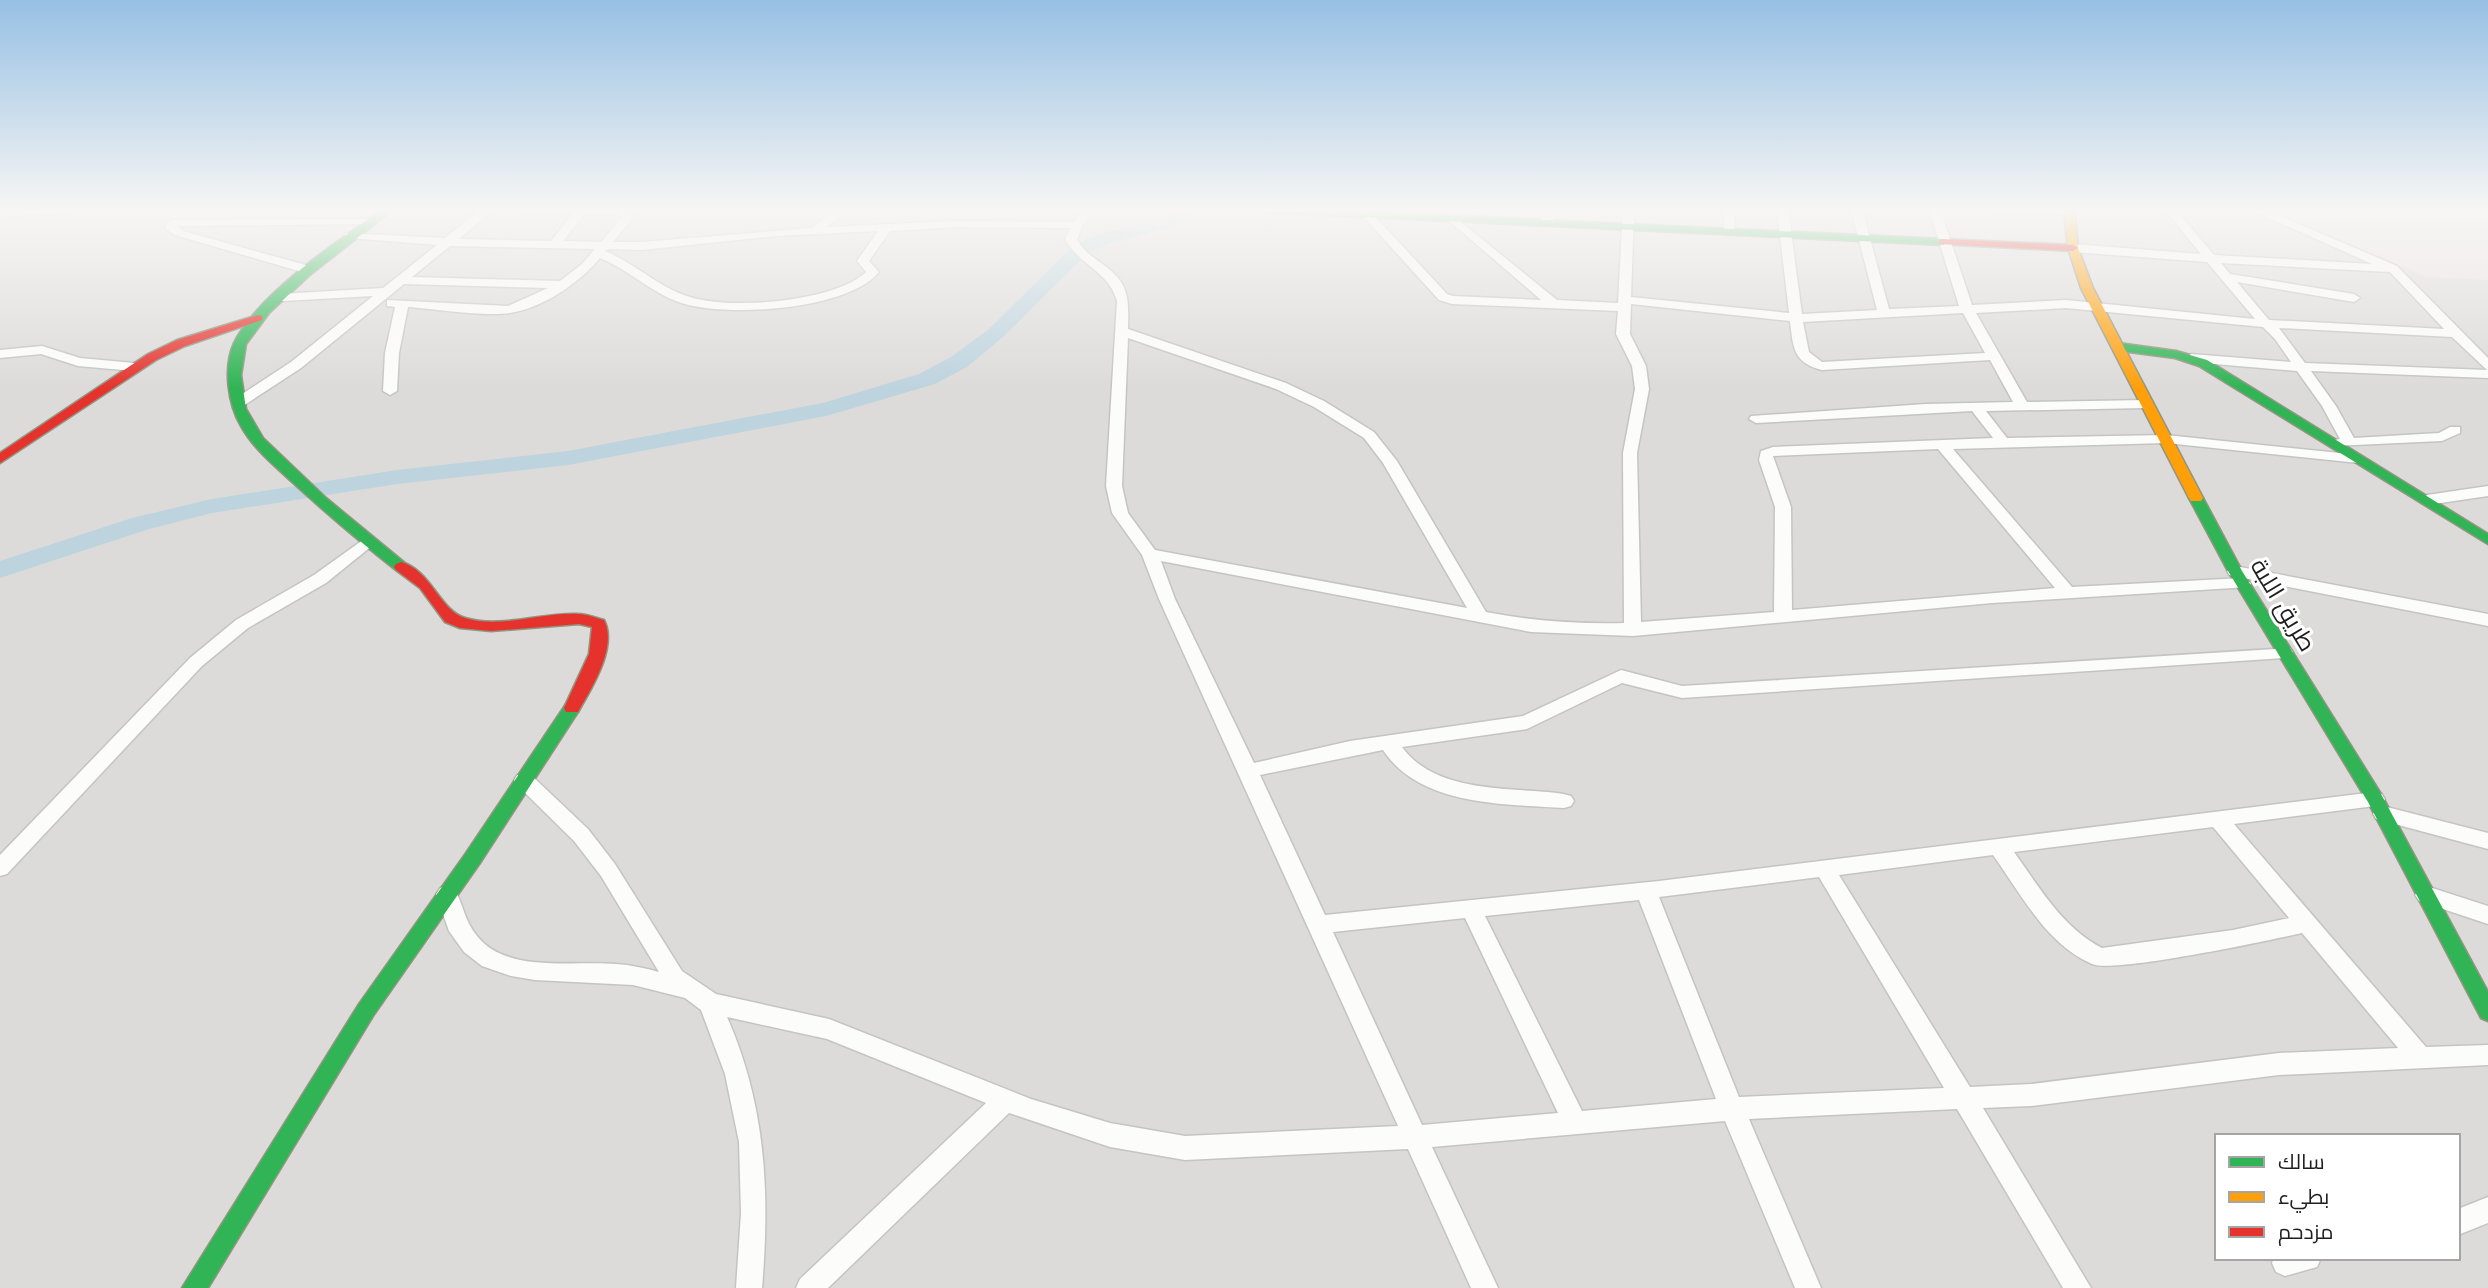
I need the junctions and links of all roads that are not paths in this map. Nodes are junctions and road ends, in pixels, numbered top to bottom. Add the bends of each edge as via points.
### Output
1 (306, 269) edge
2 (413, 269) edge
3 (581, 269) edge
4 (631, 269) edge
5 (870, 269) edge
6 (1101, 269) edge
7 (1417, 269) edge
8 (1513, 269) edge
9 (1626, 269) edge
10 (1790, 269) edge
11 (1871, 269) edge
12 (1953, 269) edge
13 (2081, 269) edge
14 (2220, 269) edge
15 (2393, 269) edge
16 (309, 270) joint
17 (2227, 277) junction
18 (400, 280) junction
19 (563, 285) junction
20 (385, 292) junction
21 (283, 297) junction
22 (2354, 298) dead end
23 (374, 301) junction
24 (402, 303) junction
25 (1625, 303) junction
26 (1554, 304) junction
27 (2096, 306) junction
28 (1966, 307) junction
29 (1884, 313) junction
30 (258, 318) junction
31 (1797, 318) junction
32 (2264, 323) junction
33 (1123, 332) junction
34 (2456, 333) junction
35 (2118, 347) junction
36 (0, 354) edge
37 (1995, 356) junction
38 (2191, 358) junction
39 (2488, 366) edge
40 (134, 367) junction
41 (2301, 368) junction
42 (2488, 374) edge
43 (390, 391) dead end
44 (238, 403) junction
45 (2146, 404) junction
46 (2022, 405) junction
47 (1975, 406) junction
48 (1756, 419) dead end
49 (2455, 430) dead end
50 (2166, 439) junction
51 (2003, 442) junction
52 (2342, 443) junction
53 (1941, 444) junction
54 (0, 459) edge
55 (2359, 459) junction
56 (2488, 491) edge
57 (2427, 500) junction
58 (2488, 540) edge
59 (367, 542) junction
60 (1150, 554) junction
61 (2239, 577) junction
62 (2067, 592) junction
63 (1479, 615) junction
64 (1783, 618) junction
65 (2488, 620) edge
66 (1633, 630) junction
67 (2284, 652) junction
68 (1388, 742) junction
69 (1248, 771) junction
70 (524, 780) junction
71 (1564, 801) dead end
72 (2379, 806) junction
73 (2218, 819) junction
74 (2488, 841) edge
75 (1999, 847) junction
76 (0, 868) edge
77 (1825, 869) junction
78 (1646, 891) junction
79 (447, 894) junction
80 (2426, 895) junction
81 (1471, 909) junction
82 (2488, 915) edge
83 (2308, 923) junction
84 (1316, 925) junction
85 (700, 997) junction
86 (2488, 1012) edge
87 (2488, 1055) edge
88 (2420, 1057) junction
89 (1965, 1098) junction
90 (1005, 1101) junction
91 (1732, 1109) junction
92 (1574, 1123) junction
93 (1416, 1137) junction
94 (2488, 1210) edge
95 (2460, 1221) edge
96 (194, 1288) edge
97 (749, 1288) edge
98 (808, 1288) edge
99 (1485, 1288) edge
100 (1808, 1288) edge
101 (2078, 1288) edge

1 - 16 street
2 - 18 street
3 - 19 street
4 - 5 street via 688,301 722,305 764,305 826,296 869,278
6 - 33 street via 1121,288
7 - 26 street via 1443,297 1460,302
8 - 26 street
9 - 25 street
10 - 31 street
11 - 29 street
12 - 28 street
13 - 27 street, طريق اللبة
14 - 17 street
15 - 34 street
16 - 21 street
17 - 22 street
17 - 32 street
18 - 19 street
18 - 20 street
19 - 24 street via 508,310
20 - 21 street
20 - 23 street
21 - 30 street
23 - 24 street
23 - 44 street via 296,365
24 - 43 street
25 - 26 street
25 - 31 street
25 - 66 street via 1623,334 1639,366 1643,389 1630,453
27 - 28 street
27 - 32 street
27 - 35 street, طريق اللبة
28 - 29 street
28 - 37 street
29 - 31 street
30 - 40 street via 181,343
30 - 44 street via 239,346
31 - 37 street via 1804,358 1822,366
32 - 34 street
32 - 41 street via 2280,336
33 - 60 street via 1114,486 1120,513
33 - 63 street via 1281,386 1369,435 1390,461
34 - 39 street
35 - 38 street
35 - 45 street, طريق اللبة
36 - 40 street via 37,349 78,362
37 - 46 street
38 - 41 street
38 - 52 street
40 - 54 street
41 - 42 street
41 - 52 street via 2329,406
44 - 59 street via 246,425
45 - 46 street
45 - 50 street, طريق اللبة
46 - 47 street
47 - 48 street
47 - 51 street
49 - 52 street via 2442,437
50 - 51 street
50 - 55 street
50 - 61 street, طريق اللبة
51 - 53 street
52 - 55 street
53 - 62 street
53 - 64 street via 1766,454 1783,506
55 - 57 street
56 - 57 street
57 - 58 street
59 - 70 street via 425,585 450,618 465,624 579,619 599,624 602,632 588,676
59 - 76 street via 320,579 242,624 196,662
60 - 63 street
60 - 69 street
61 - 62 street
61 - 65 street
61 - 67 street, طريق اللبة
62 - 64 street
63 - 66 street via 1531,626
64 - 66 street
67 - 68 street via 1682,692 1621,676 1527,722
67 - 72 street, طريق اللبة
68 - 69 street
68 - 71 street via 1401,762 1422,777 1510,797
69 - 84 street
70 - 79 street
70 - 85 street via 582,835 674,978
72 - 73 street
72 - 74 street
72 - 80 street, طريق اللبة
73 - 75 street
73 - 83 street
75 - 77 street
75 - 83 street via 2066,937 2082,951 2100,958
77 - 78 street
77 - 89 street
78 - 81 street
78 - 91 street
79 - 85 street via 453,921 465,941 488,958 517,969 617,973
79 - 96 street via 366,1010
80 - 82 street
80 - 86 street, طريق اللبة
81 - 84 street
81 - 92 street
83 - 88 street
84 - 93 street
85 - 90 street via 829,1029
85 - 97 street via 737,1068 754,1145 755,1233
87 - 88 street
88 - 89 street via 2266,1066 2031,1095
89 - 91 street
89 - 101 street
90 - 93 street via 1110,1135 1185,1148
90 - 98 street
91 - 92 street
91 - 100 street
92 - 93 street
93 - 99 street
94 - 95 street

